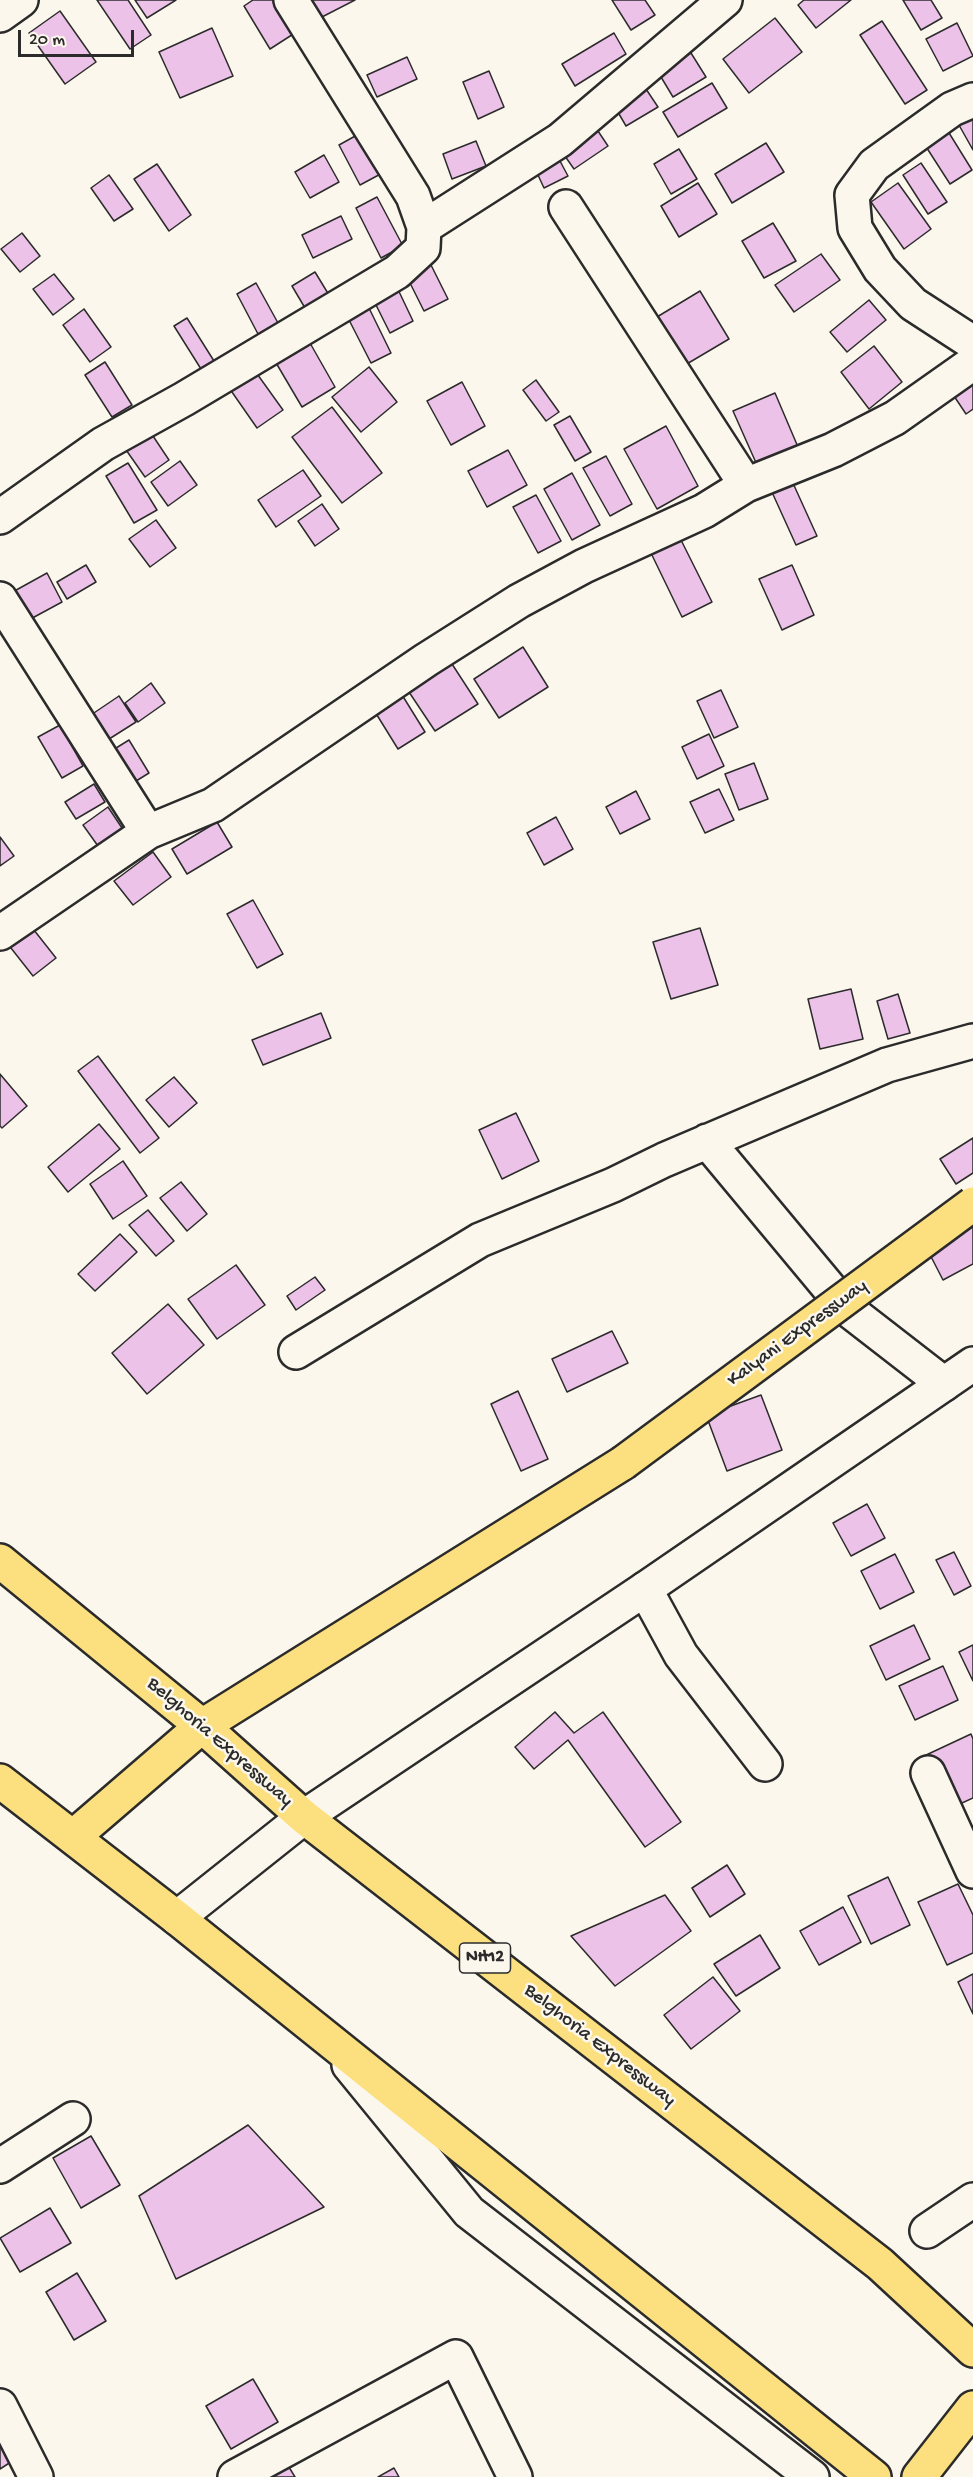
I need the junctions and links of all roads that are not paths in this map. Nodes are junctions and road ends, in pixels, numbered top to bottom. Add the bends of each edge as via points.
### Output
1 (21, 0) edge
2 (291, 0) edge
3 (725, 0) edge
4 (0, 15) edge
5 (973, 100) edge
6 (566, 207) dead end
7 (424, 227) junction
8 (973, 343) edge
9 (973, 363) edge
10 (746, 484) junction
11 (0, 517) edge
12 (0, 599) edge
13 (148, 832) junction
14 (2, 927) edge
15 (973, 1041) edge
16 (707, 1141) junction
17 (973, 1204) edge
18 (297, 1352) dead end
19 (973, 1364) edge
20 (944, 1384) junction
21 (0, 1561) edge
22 (645, 1589) junction
23 (202, 1726) junction
24 (765, 1764) dead end
25 (928, 1773) dead end
26 (0, 1781) edge
27 (304, 1817) junction
28 (72, 1837) junction
29 (973, 1871) edge
30 (177, 1918) junction
31 (325, 2036) junction
32 (73, 2119) dead end
33 (0, 2166) edge
34 (973, 2200) edge
35 (927, 2232) dead end
36 (973, 2350) edge
37 (0, 2406) edge
38 (973, 2408) edge
39 (36, 2477) edge
40 (235, 2477) edge
41 (515, 2477) edge
42 (812, 2477) edge
43 (874, 2477) edge
44 (919, 2477) edge

1 - 4 street
2 - 7 street via 413,196
3 - 7 street via 560,140
5 - 8 street via 952,109 874,165 852,195 855,228 880,269 913,304
6 - 10 street
7 - 11 street via 423,248 398,272 103,444
9 - 10 street via 896,418 833,450
10 - 13 street via 704,511 584,566 519,601 213,805
12 - 13 street
13 - 14 street
15 - 16 street via 887,1065
16 - 18 street via 480,1240
16 - 20 street via 846,1308
17 - 23 highway, Kalyani Expressway, bridge via 623,1463
19 - 20 street
20 - 22 street
21 - 23 highway, Belghoria Expressway / NH12
22 - 24 street via 681,1655
22 - 27 street
23 - 27 highway, Belghoria Expressway / NH12
23 - 28 highway, Kalyani Expressway
25 - 29 street
26 - 28 highway
27 - 30 street
27 - 36 highway, Belghoria Expressway / NH12 via 880,2264
28 - 30 highway
30 - 31 highway
31 - 42 street via 470,2212
31 - 43 highway
32 - 33 street
34 - 35 street
37 - 39 street
38 - 44 highway
40 - 41 street via 456,2356

